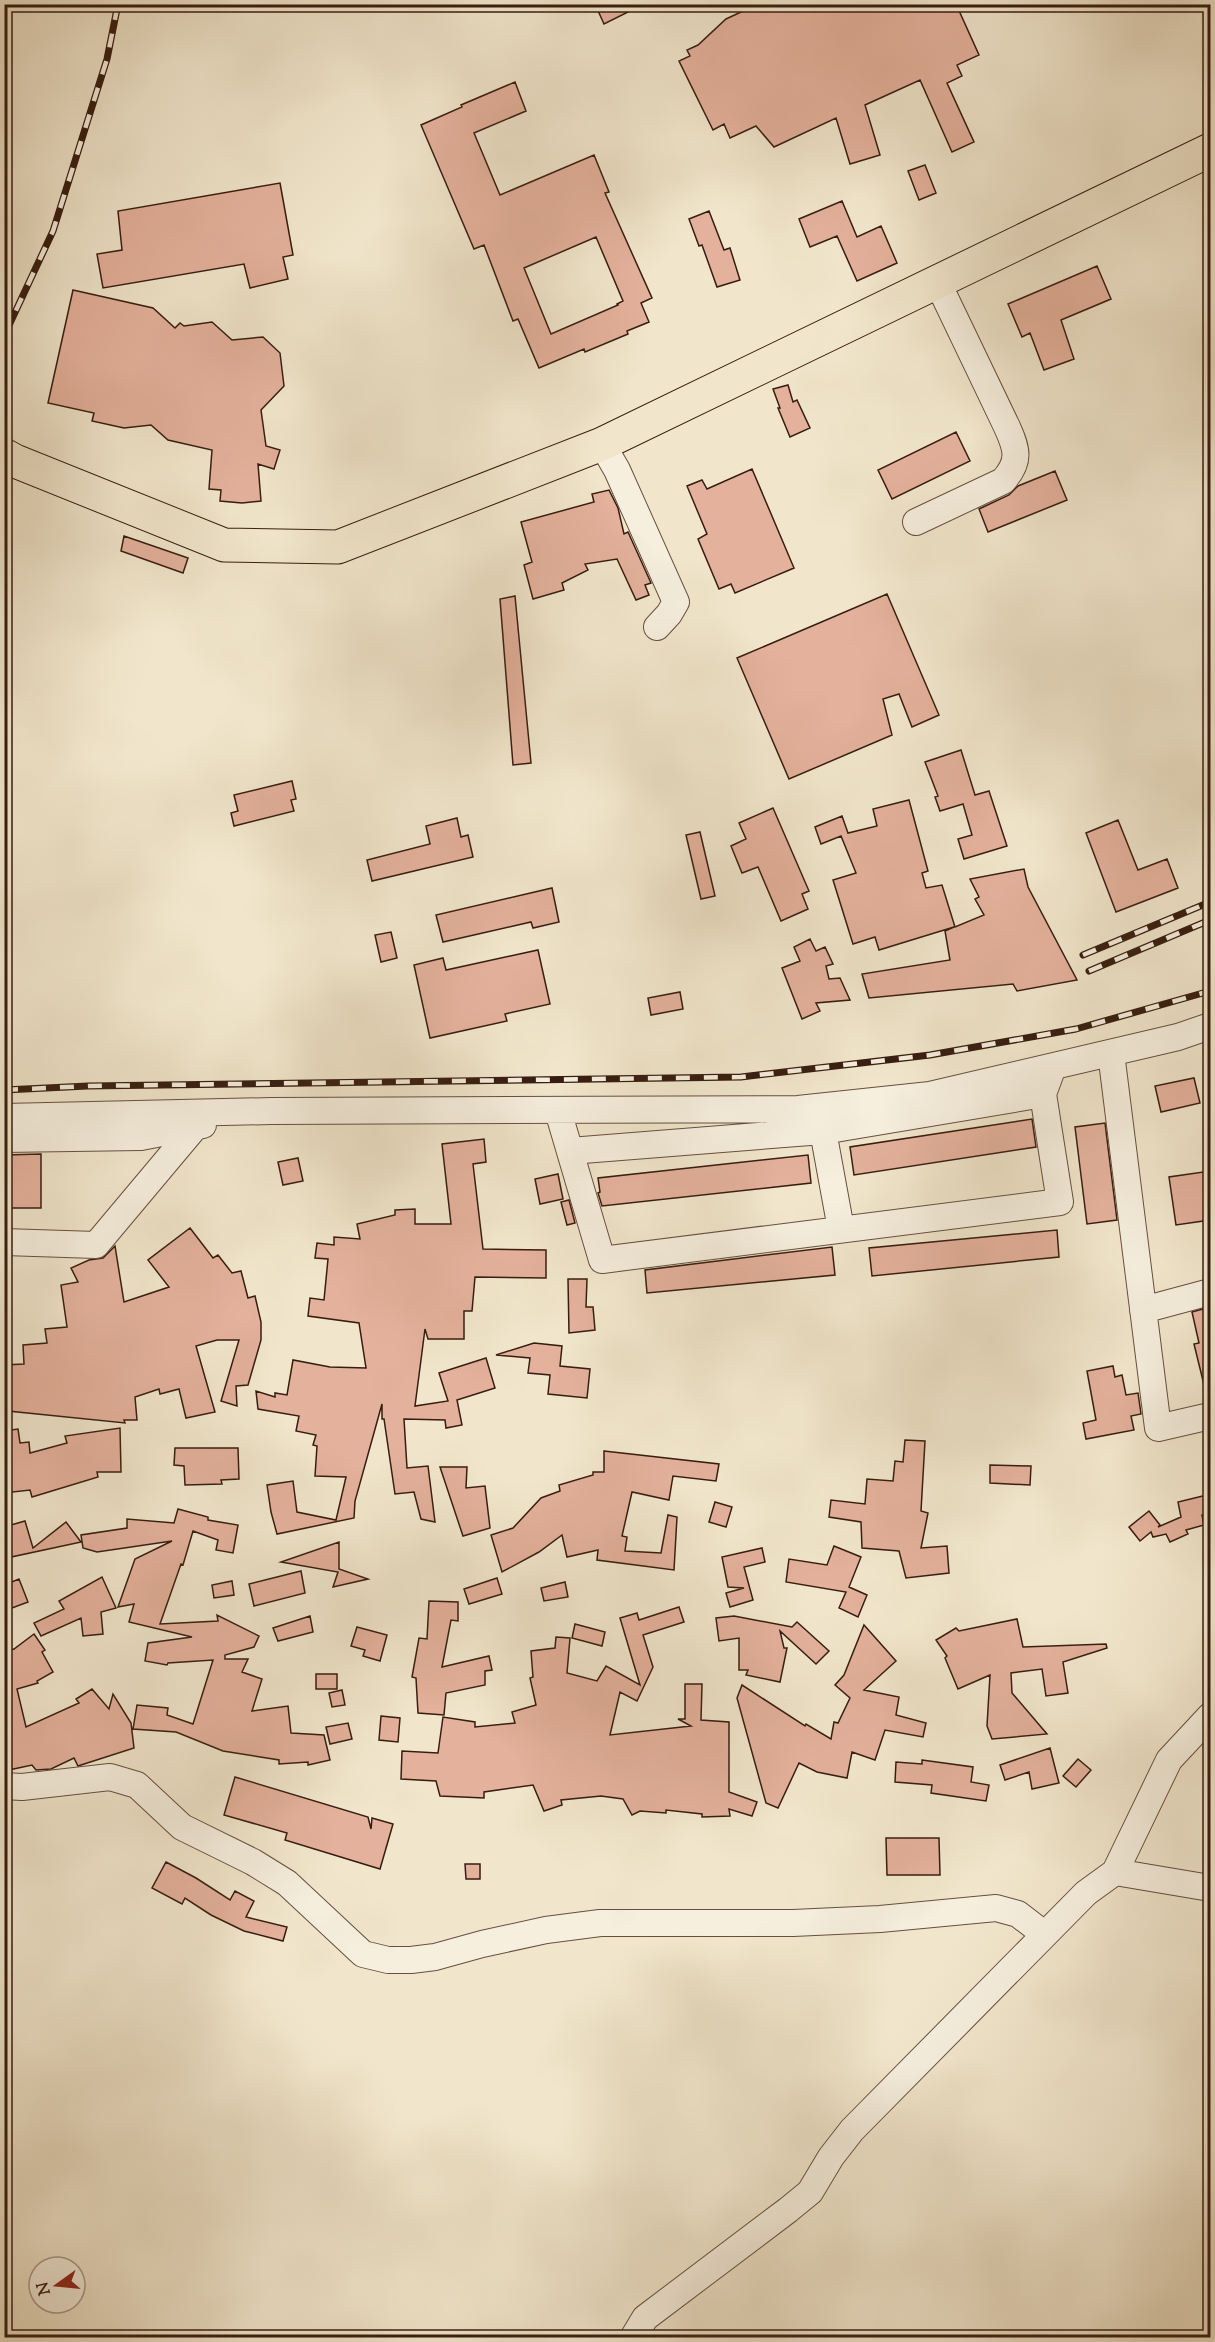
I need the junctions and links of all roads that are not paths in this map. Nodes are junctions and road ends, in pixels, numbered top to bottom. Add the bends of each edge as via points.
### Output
1 (1210, 150) edge
2 (937, 281) junction
3 (602, 444) junction
4 (4, 455) edge
5 (916, 522) dead end
6 (657, 627) dead end
7 (1210, 1026) edge
8 (1111, 1053) junction
9 (1053, 1067) junction
10 (1042, 1094) junction
11 (558, 1111) junction
12 (271, 1112) junction
13 (4, 1117) edge
14 (195, 1126) junction
15 (823, 1131) junction
16 (4, 1139) edge
17 (570, 1151) junction
18 (841, 1229) junction
19 (4, 1242) edge
20 (1210, 1292) edge
21 (1143, 1310) junction
22 (1210, 1416) edge
23 (1210, 1716) edge
24 (4, 1786) edge
25 (1115, 1872) junction
26 (1210, 1888) edge
27 (1044, 1935) junction
28 (633, 2337) edge

1 - 2 main road
2 - 3 main road
2 - 5 street via 1014,444 1016,456 1012,471 1003,481
3 - 4 main road via 338,547 224,545
3 - 6 street via 676,602
7 - 8 street
8 - 9 street
8 - 21 street
9 - 10 street
9 - 11 street via 930,1095 798,1109
10 - 15 street
10 - 18 street via 1060,1202
11 - 12 street
11 - 17 street
12 - 13 street
12 - 14 street
14 - 16 street via 141,1137
14 - 19 street via 96,1245
15 - 17 street
15 - 18 street
17 - 18 street via 602,1260
20 - 21 street
21 - 22 street via 1158,1428
23 - 25 street via 1168,1760
24 - 27 street via 110,1778 137,1785 182,1827 287,1883 363,1954 388,1960 435,1957 546,1930 600,1923 793,1923 996,1908 1018,1914
25 - 26 street
25 - 27 street via 1086,1893
27 - 28 street via 852,2130 810,2192 645,2318

